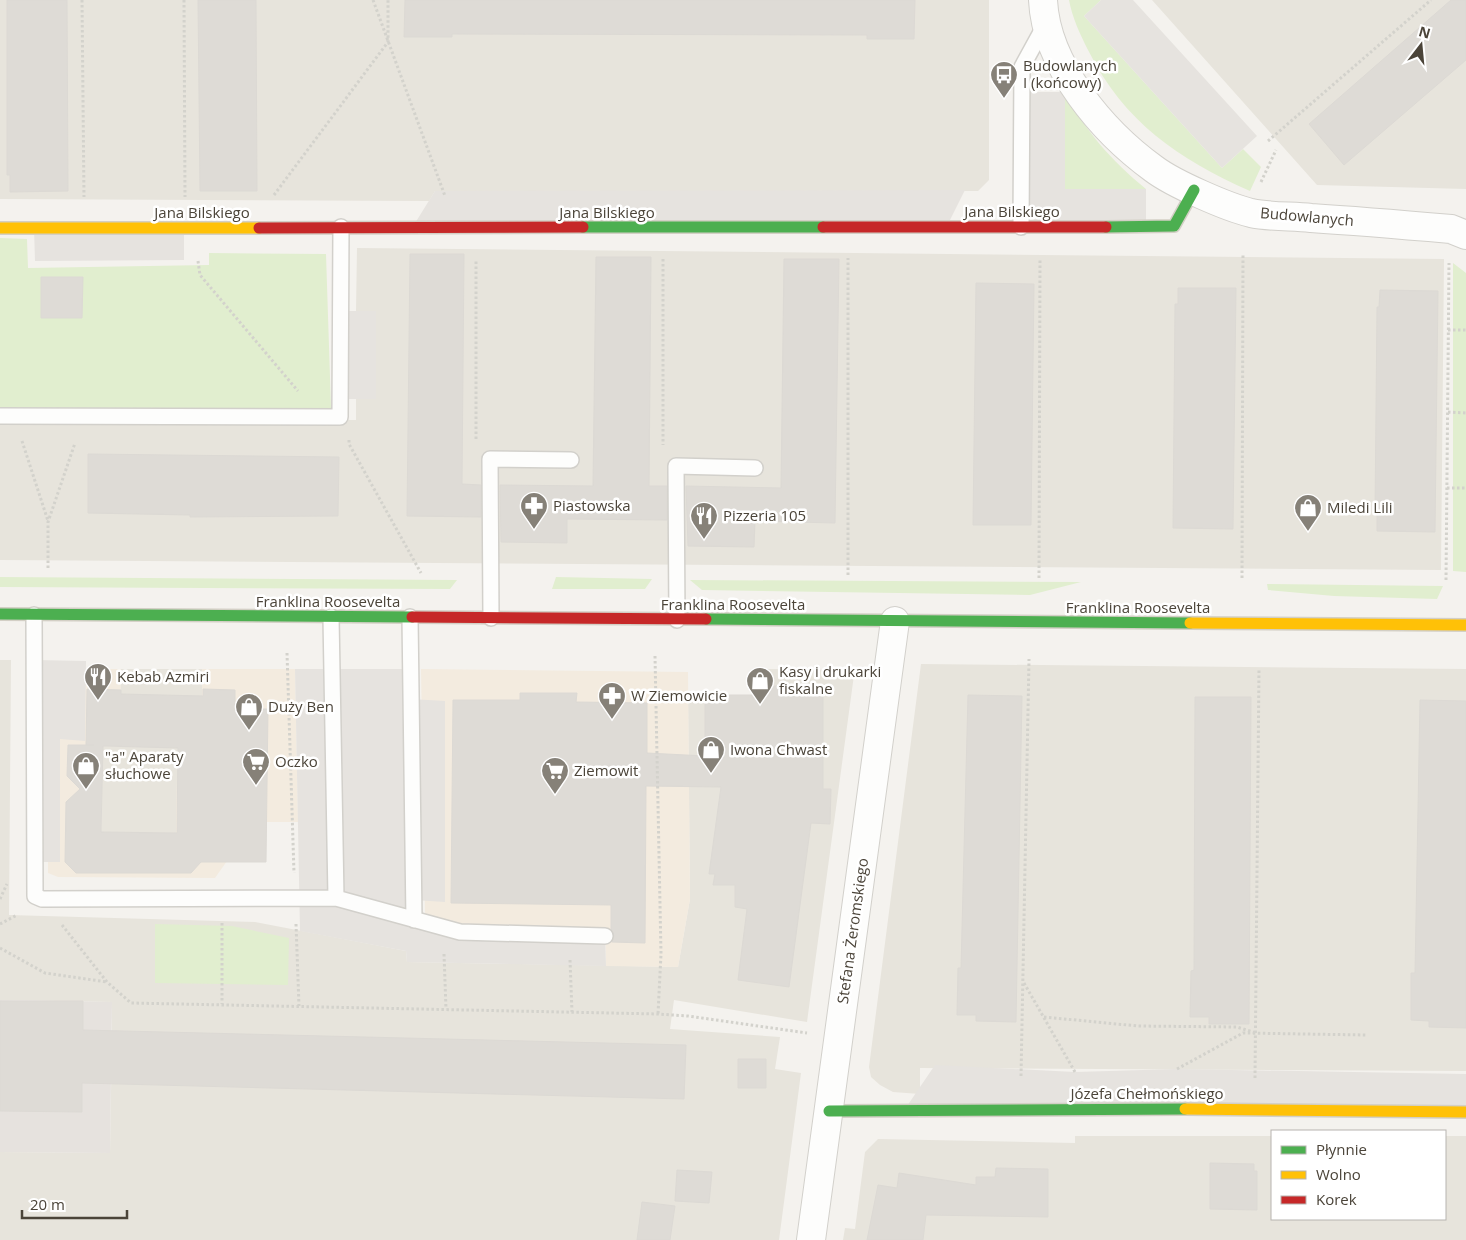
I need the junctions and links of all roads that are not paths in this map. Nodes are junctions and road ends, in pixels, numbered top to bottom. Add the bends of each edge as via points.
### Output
1 (1044, 11) edge
2 (1194, 190) junction
3 (1021, 227) junction
4 (0, 228) edge
5 (341, 228) junction
6 (1457, 245) edge
7 (0, 416) edge
8 (571, 460) dead end
9 (755, 468) dead end
10 (0, 614) edge
11 (34, 614) junction
12 (331, 617) junction
13 (410, 617) junction
14 (491, 618) junction
15 (677, 620) junction
16 (895, 621) junction
17 (1466, 625) edge
18 (336, 898) junction
19 (414, 920) junction
20 (605, 936) dead end
21 (829, 1111) junction
22 (1466, 1112) edge
23 (811, 1240) edge

1 - 2 street, Budowlanych via 1057,58 1083,99 1115,135 1155,170
1 - 3 lane via 1022,66
2 - 3 street, Jana Bilskiego via 1174,226
2 - 6 street, Budowlanych via 1251,213 1451,229
3 - 5 street, Jana Bilskiego
4 - 5 street, Jana Bilskiego
5 - 7 lane via 340,417
8 - 14 lane via 490,459
9 - 15 lane via 676,466
10 - 11 street, Franklina Roosevelta
11 - 12 street, Franklina Roosevelta
11 - 18 lane via 35,896 42,899
12 - 13 street, Franklina Roosevelta
12 - 18 lane
13 - 14 street, Franklina Roosevelta
13 - 19 lane
14 - 15 street, Franklina Roosevelta
15 - 16 street, Franklina Roosevelta
16 - 17 street, Franklina Roosevelta
16 - 21 street, Stefana Żeromskiego
18 - 19 lane
19 - 20 lane via 460,932
21 - 22 street, Józefa Chełmońskiego via 1254,1109
21 - 23 street, Stefana Żeromskiego

